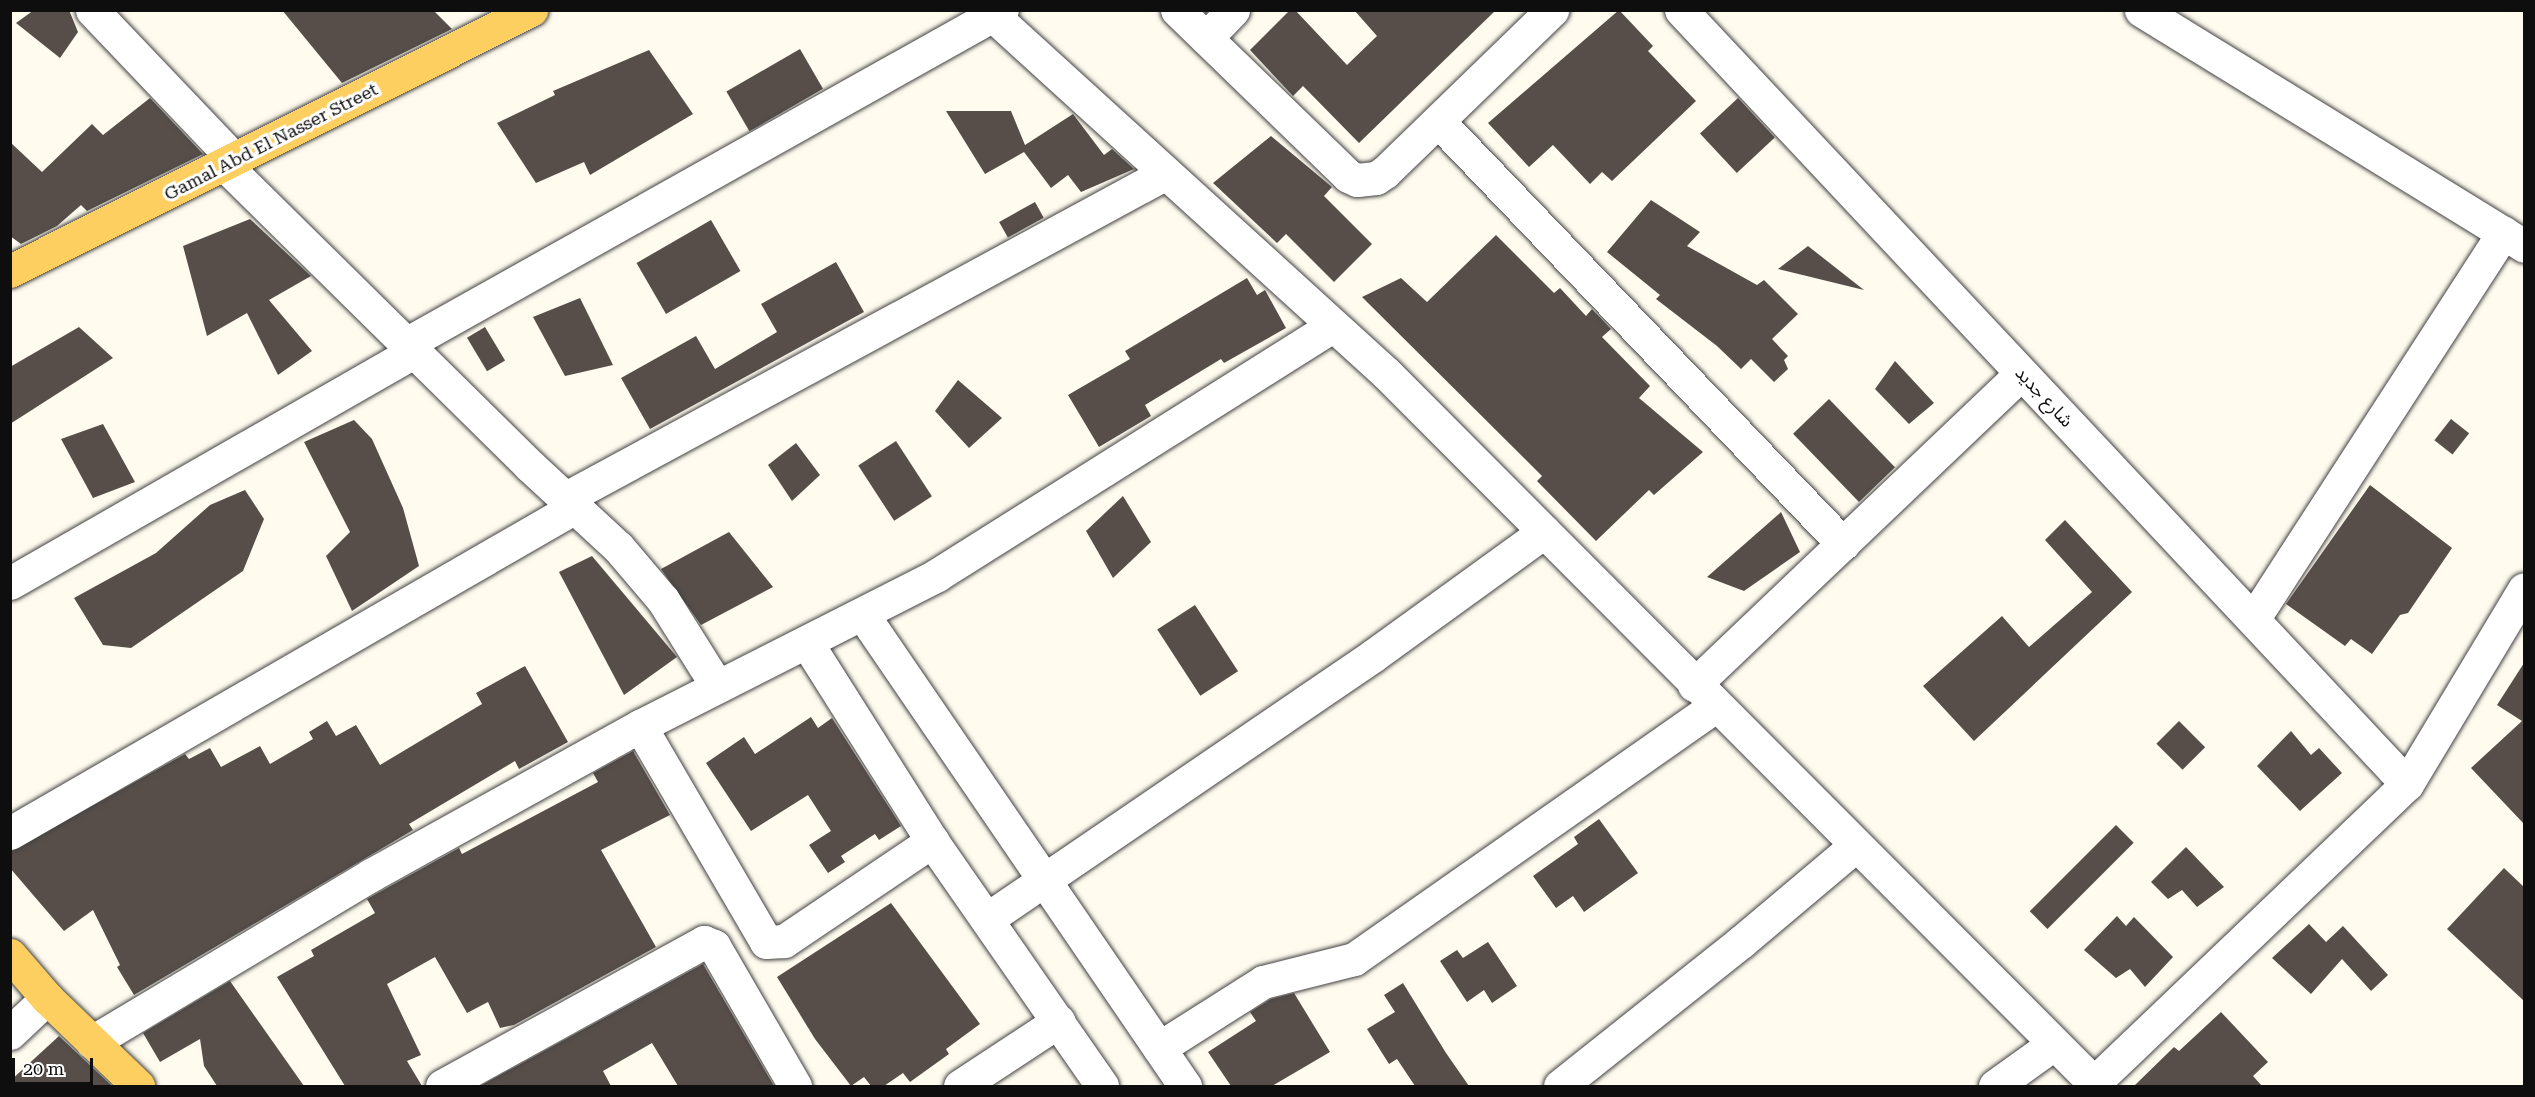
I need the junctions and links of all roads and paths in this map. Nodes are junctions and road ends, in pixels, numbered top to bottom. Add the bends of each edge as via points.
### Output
1 (92, 10) edge
2 (531, 10) edge
3 (1177, 10) edge
4 (1233, 10) edge
5 (1552, 10) edge
6 (1681, 10) edge
7 (2140, 10) edge
8 (994, 12) edge
9 (493, 18) edge
10 (1206, 38) junction
11 (1439, 122) junction
12 (231, 163) junction
13 (1166, 173) junction
14 (2514, 239) edge
15 (10, 271) edge
16 (1332, 326) junction
17 (411, 347) junction
18 (2021, 374) junction
19 (570, 502) junction
20 (1544, 532) junction
21 (1844, 544) junction
22 (10, 583) edge
23 (2524, 589) edge
24 (863, 615) junction
25 (2254, 618) junction
26 (807, 643) junction
27 (717, 686) junction
28 (1705, 696) junction
29 (640, 726) junction
30 (2406, 784) junction
31 (10, 832) edge
32 (932, 841) junction
33 (1855, 846) junction
34 (1043, 879) junction
35 (987, 919) junction
36 (10, 955) edge
37 (47, 998) junction
38 (1059, 1022) junction
39 (10, 1033) edge
40 (92, 1042) junction
41 (2052, 1045) junction
42 (1159, 1048) junction
43 (2095, 1085) edge
44 (138, 1086) edge
45 (442, 1086) edge
46 (795, 1086) edge
47 (960, 1086) edge
48 (1102, 1086) edge
49 (1185, 1086) edge
50 (1560, 1086) edge
51 (1995, 1086) edge

1 - 12 street
2 - 9 main road, Gamal Abd El Nasser Street
3 - 10 street
4 - 10 street
5 - 11 street
6 - 18 street, شارع جديد
7 - 14 street
8 - 13 street
8 - 17 street
9 - 12 main road, Gamal Abd El Nasser Street
10 - 11 street via 1348,176 1357,180 1376,178
11 - 21 street
12 - 15 main road, Gamal Abd El Nasser Street
12 - 17 street
13 - 16 street
13 - 19 street
14 - 25 street
16 - 20 street via 1386,373
16 - 24 street via 937,574
17 - 19 street
17 - 22 street
18 - 21 street
18 - 25 street, شارع جديد
19 - 27 street via 650,583
19 - 31 street
20 - 28 street
20 - 34 street via 1374,655
21 - 28 street
23 - 30 street
24 - 26 street
24 - 34 street
25 - 30 street, شارع جديد
26 - 27 street
26 - 32 street
27 - 29 street
28 - 33 street
28 - 42 street via 1354,959 1263,982
29 - 32 street via 766,942 784,941
29 - 40 street via 371,875
30 - 43 street
32 - 35 street
33 - 41 street
33 - 50 street via 1742,942
34 - 35 street
34 - 42 street
35 - 38 street
36 - 37 main road
37 - 39 street
37 - 40 main road
38 - 47 street
38 - 48 street
40 - 44 main road
41 - 43 street
41 - 51 street
42 - 49 street
45 - 46 street via 704,942 714,946

